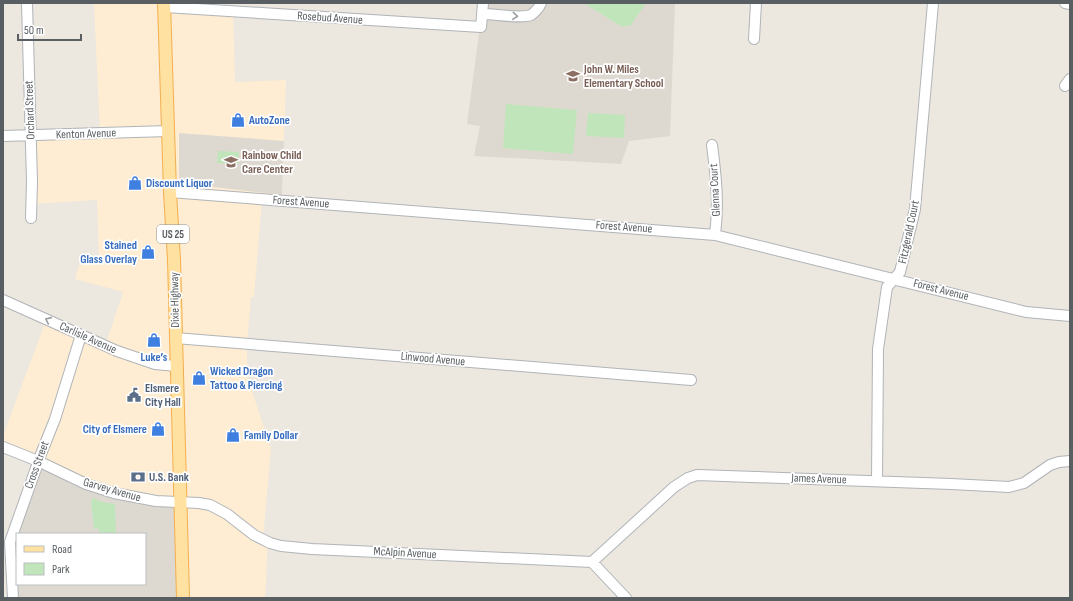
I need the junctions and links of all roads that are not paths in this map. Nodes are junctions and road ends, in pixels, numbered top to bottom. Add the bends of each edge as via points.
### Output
1 (27, 3) edge
2 (484, 3) edge
3 (541, 3) edge
4 (756, 3) edge
5 (933, 3) edge
6 (1065, 3) edge
7 (1070, 4) edge
8 (165, 5) edge
9 (482, 14) junction
10 (754, 39) dead end
11 (168, 131) junction
12 (31, 135) junction
13 (3, 136) edge
14 (712, 145) dead end
15 (170, 192) junction
16 (31, 218) dead end
17 (715, 234) junction
18 (895, 278) junction
19 (3, 300) edge
20 (1070, 316) edge
21 (81, 336) junction
22 (175, 338) junction
23 (176, 366) junction
24 (692, 380) dead end
25 (3, 447) edge
26 (38, 461) junction
27 (1070, 461) edge
28 (877, 481) junction
29 (180, 503) junction
30 (592, 562) junction
31 (13, 598) edge
32 (183, 598) edge
33 (626, 598) edge

1 - 12 street, Orchard Street
2 - 9 street
9 -> 3 street via 530,15
4 - 10 street
5 - 18 street, Fitzgerald Court via 917,194 900,272
6 - 7 street
8 - 9 street, Rosebud Avenue via 481,28
8 - 11 main road, Dixie Highway / US 25
11 - 12 street, Kenton Avenue
11 - 15 main road, Dixie Highway / US 25
12 - 13 street, Kenton Avenue
12 - 16 street, Orchard Street
14 - 17 street, Glenna Court via 717,183
15 - 17 street, Forest Avenue
15 - 22 main road, Dixie Highway / US 25
17 - 18 street, Forest Avenue
18 - 20 street, Forest Avenue via 1026,312
18 - 28 street, Fitzgerald Court via 887,287 878,349
21 -> 19 street, Carlisle Avenue
21 - 23 street, Carlisle Avenue via 155,364
21 - 26 street, Cross Street via 55,419
22 - 23 main road, Dixie Highway / US 25
22 - 24 street, Linwood Avenue
23 - 29 main road, Dixie Highway / US 25
25 - 26 street, Garvey Avenue
26 - 29 street, Garvey Avenue via 86,484 114,493 156,502
26 - 31 street, Cross Street via 10,542
27 - 28 street, James Avenue via 1050,465 1024,483 1009,487
28 - 30 street, James Avenue via 697,475 674,487
29 - 30 street, McAlpin Avenue via 199,503 217,508 254,535 281,546
29 - 32 main road, Dixie Highway / US 25
30 - 33 street

